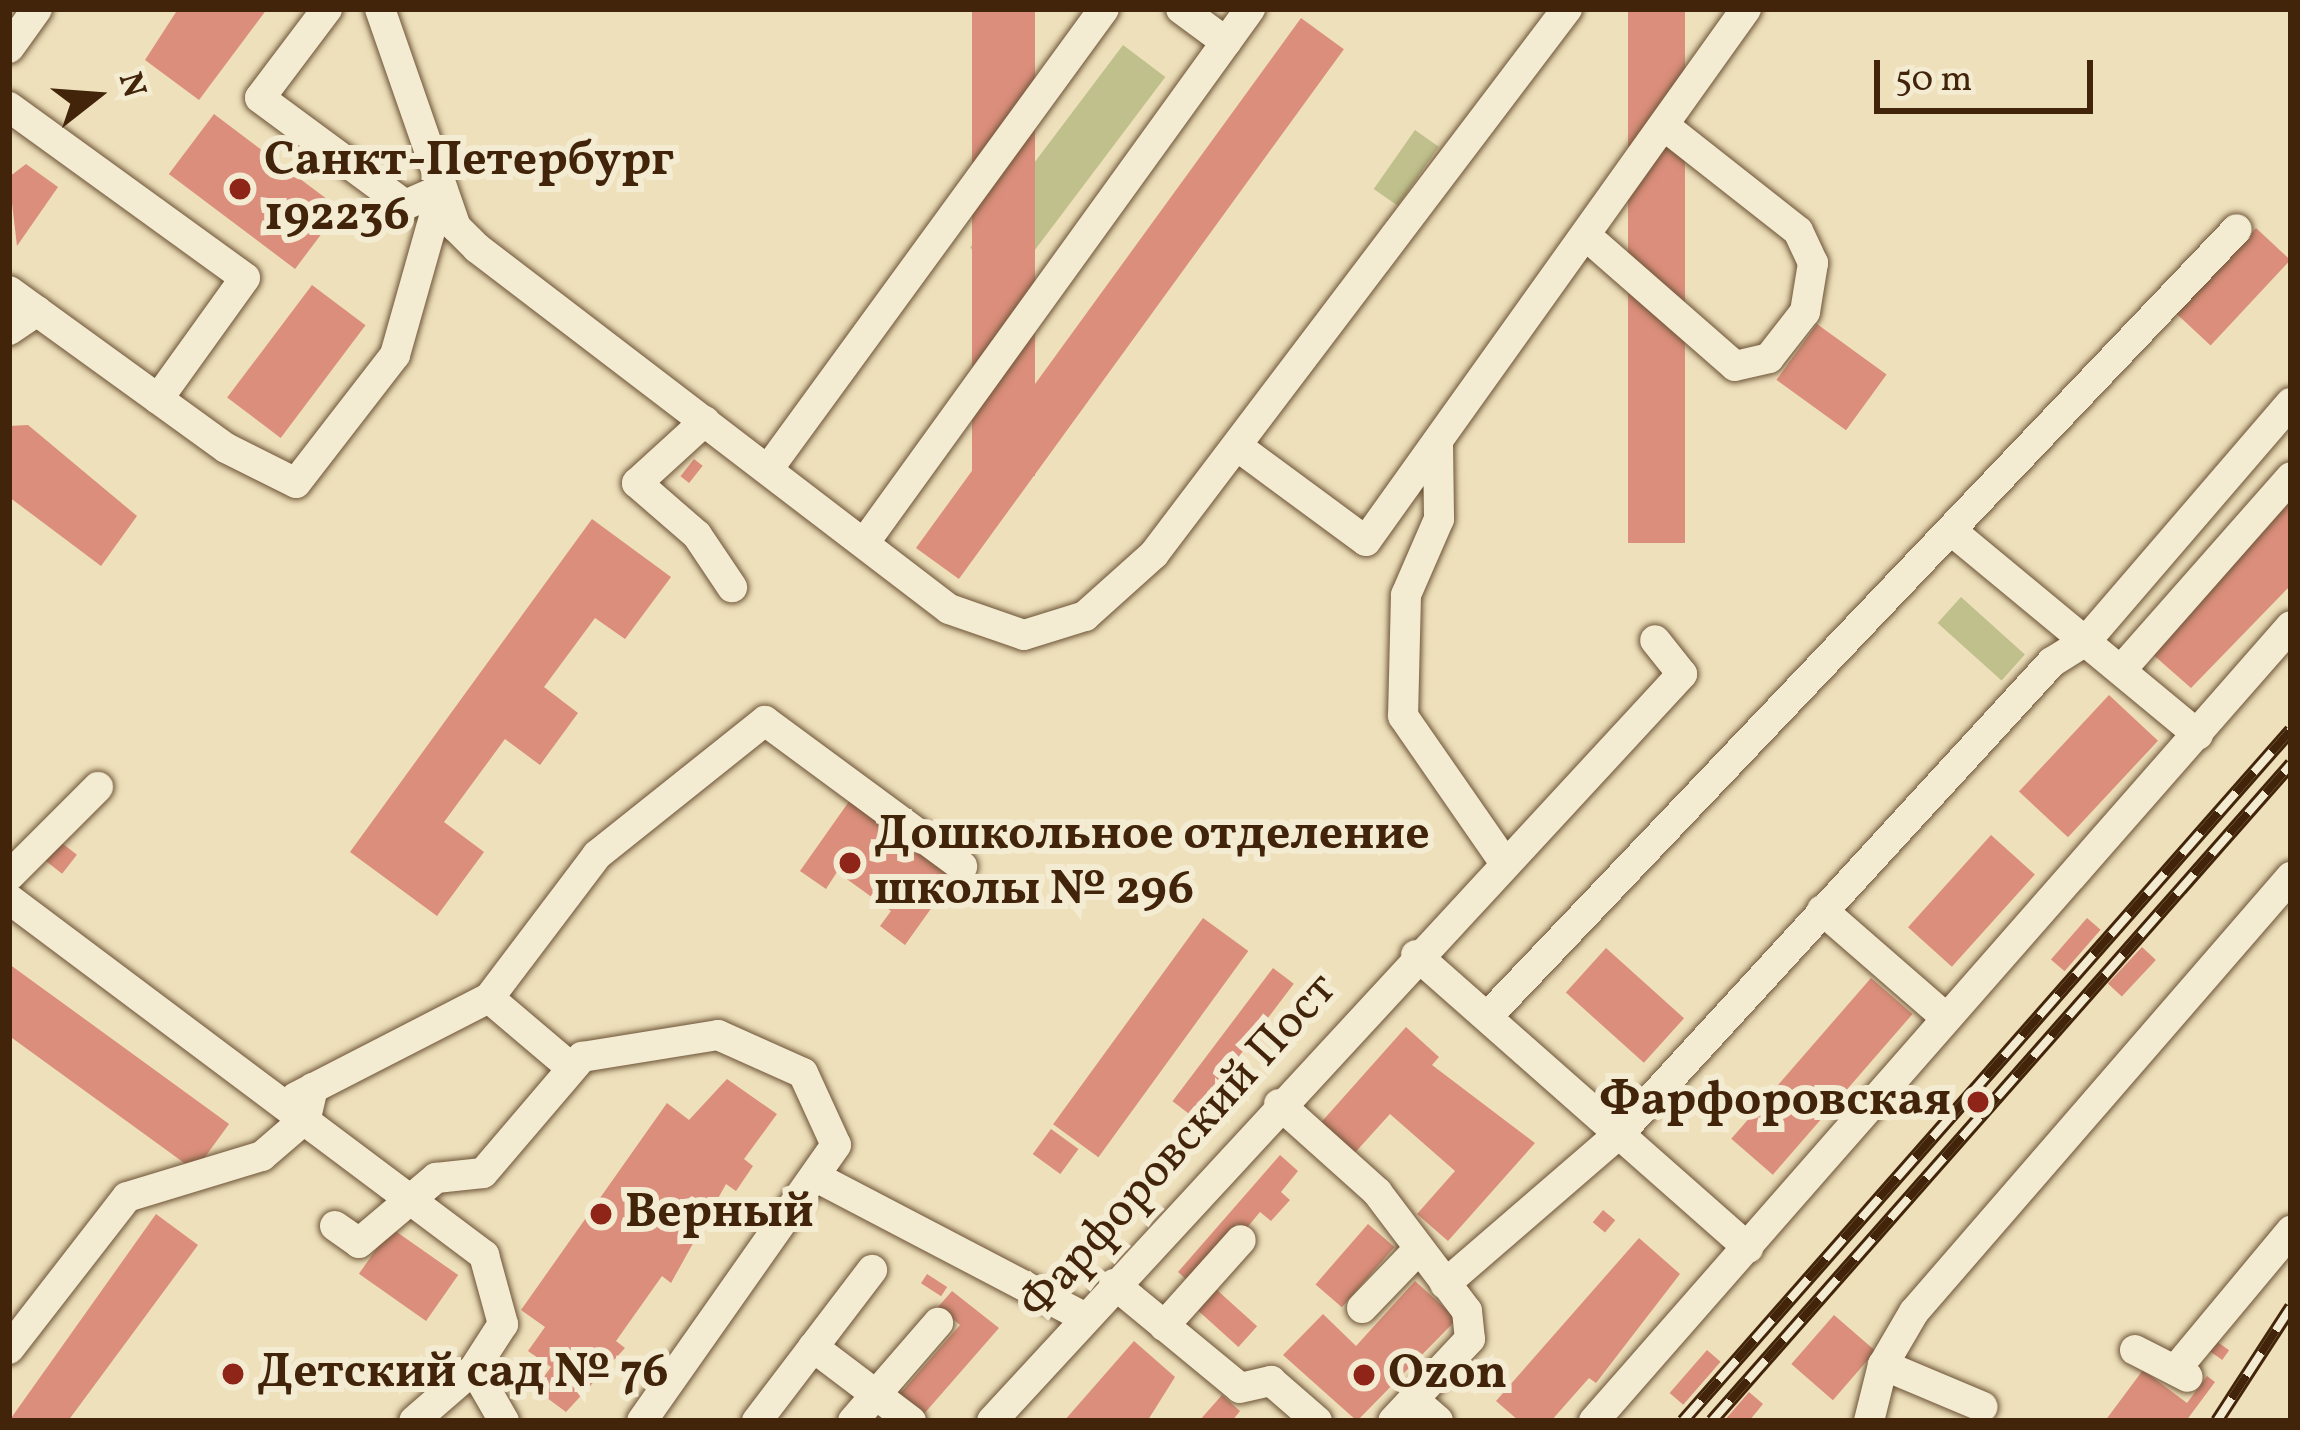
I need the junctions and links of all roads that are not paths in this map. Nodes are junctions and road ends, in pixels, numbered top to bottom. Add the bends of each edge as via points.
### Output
1 (37, 9) edge
2 (327, 9) edge
3 (380, 9) edge
4 (1103, 9) edge
5 (1181, 9) edge
6 (1250, 9) edge
7 (1567, 9) edge
8 (1746, 9) edge
9 (1226, 42) junction
10 (9, 48) edge
11 (9, 107) edge
12 (1666, 127) junction
13 (442, 189) junction
14 (405, 206) junction
15 (444, 226) junction
16 (2236, 229) dead end
17 (1591, 240) junction
18 (9, 291) edge
19 (37, 311) junction
20 (9, 330) edge
21 (158, 399) junction
22 (2291, 403) edge
23 (705, 421) junction
24 (1438, 444) junction
25 (1241, 449) junction
26 (769, 468) junction
27 (2291, 477) edge
28 (1952, 532) junction
29 (865, 542) junction
30 (733, 587) dead end
31 (2291, 626) edge
32 (1655, 640) dead end
33 (2086, 641) junction
34 (2121, 670) junction
35 (2198, 735) junction
36 (98, 787) dead end
37 (1502, 859) junction
38 (962, 866) dead end
39 (9, 876) edge
40 (2291, 877) edge
41 (9, 898) edge
42 (1822, 910) junction
43 (1415, 955) junction
44 (489, 998) junction
45 (1488, 1016) junction
46 (1945, 1018) junction
47 (568, 1065) junction
48 (302, 1103) junction
49 (1279, 1103) junction
50 (1620, 1133) junction
51 (816, 1177) junction
52 (411, 1198) junction
53 (335, 1226) dead end
54 (2291, 1231) edge
55 (1241, 1240) dead end
56 (1748, 1248) junction
57 (1415, 1253) junction
58 (872, 1270) dead end
59 (1114, 1284) junction
60 (1445, 1284) junction
61 (1362, 1308) dead end
62 (1084, 1317) junction
63 (938, 1323) dead end
64 (1164, 1326) junction
65 (12, 1340) edge
66 (814, 1347) junction
67 (2135, 1350) dead end
68 (1883, 1365) junction
69 (474, 1369) junction
70 (876, 1395) junction
71 (1403, 1410) edge
72 (414, 1421) edge
73 (503, 1421) edge
74 (641, 1421) edge
75 (758, 1421) edge
76 (853, 1421) edge
77 (911, 1421) edge
78 (992, 1421) edge
79 (1317, 1421) edge
80 (1438, 1421) edge
81 (1594, 1421) edge
82 (1869, 1421) edge
83 (1944, 1421) edge

1 - 10 street
2 - 14 street via 260,98
3 - 13 street
4 - 26 street
5 - 9 street
6 - 9 street
7 - 25 street
8 - 12 street
9 - 29 street
11 - 21 street via 245,278
12 - 17 street
12 - 17 street via 1798,231 1813,263 1804,312 1769,358 1735,366
13 - 14 street
13 - 15 street
14 - 15 street
15 - 21 street via 395,355 296,483
15 - 23 street
16 - 28 street
17 - 24 street
18 - 19 street
19 - 20 street
19 - 21 street
22 - 33 street
23 - 26 street
23 - 30 street via 637,483 697,535
24 - 25 street via 1366,541
24 - 37 street via 1439,519 1406,595 1403,716
25 - 29 street via 1133,577 1044,634 949,609
26 - 29 street
27 - 34 street
28 - 33 street
28 - 45 street
31 - 35 street
32 - 37 street, Фарфоровский Пост via 1682,674
33 - 34 street
33 - 42 street via 2052,662
34 - 35 street
35 - 46 street
36 - 39 street
37 - 43 street, Фарфоровский Пост
38 - 44 street via 765,721 597,855
40 - 68 street via 1914,1312
41 - 48 street
42 - 46 street
42 - 50 street
43 - 45 street
43 - 49 street, Фарфоровский Пост
44 - 47 street
44 - 48 street
45 - 50 street
46 - 56 street
47 - 51 street via 701,1035 758,1046 803,1073 828,1112 836,1145
47 - 52 street via 483,1173 436,1178
48 - 52 street
48 - 65 street via 241,1167 127,1197
49 - 57 street via 1377,1192
49 - 59 street, Фарфоровский Пост
50 - 56 street
50 - 60 street
51 - 62 street
51 - 74 street
52 - 53 street via 359,1243
52 - 69 street via 494,1269 503,1324
54 - 67 street via 2182,1373
55 - 64 street
56 - 81 street
57 - 60 street
57 - 61 street
58 - 66 street
59 - 62 street, Фарфоровский Пост
59 - 64 street
60 - 71 street via 1467,1310 1470,1339
62 - 78 street, Фарфоровский Пост
63 - 70 street
64 - 79 street via 1240,1388 1270,1381
66 - 70 street
66 - 75 street
68 - 82 street
68 - 83 street via 1983,1407
69 - 72 street
69 - 73 street
70 - 76 street
70 - 77 street
71 - 80 street

